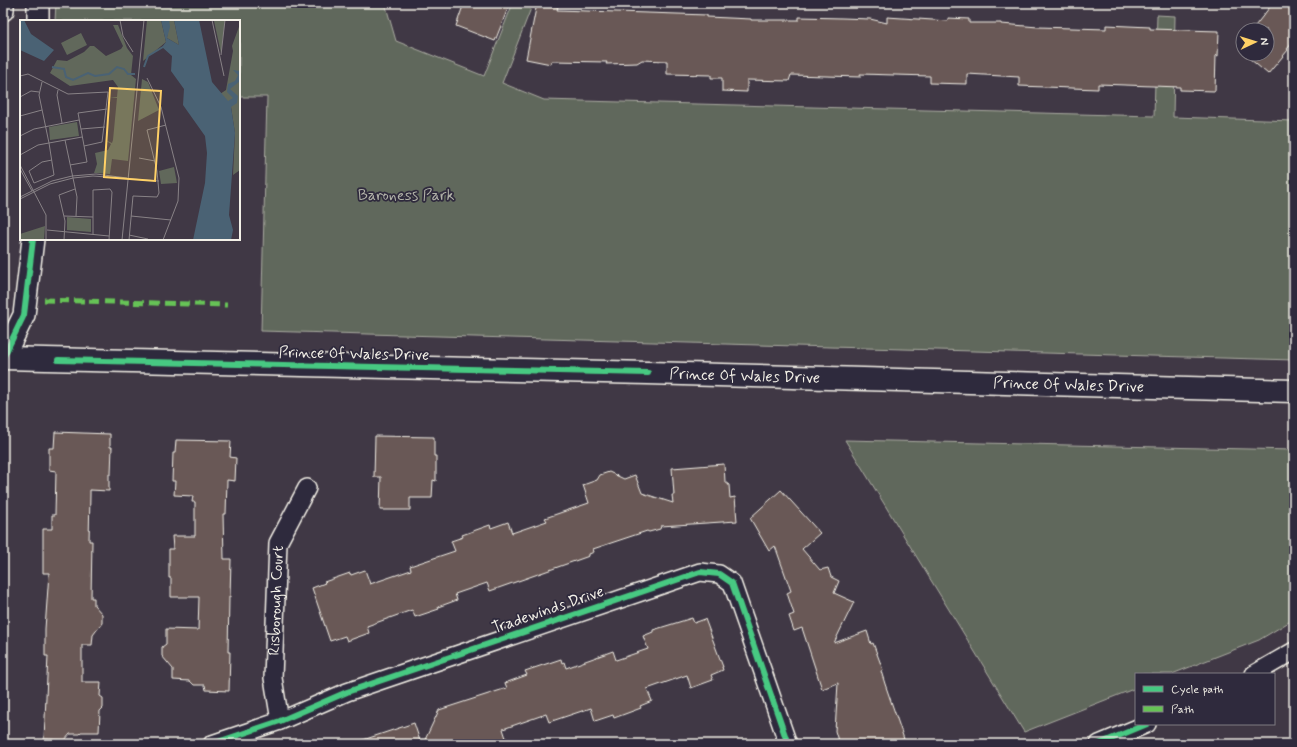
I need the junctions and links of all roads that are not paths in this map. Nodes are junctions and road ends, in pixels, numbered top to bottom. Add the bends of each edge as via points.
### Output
1 (3, 3) edge
2 (38, 3) edge
3 (3, 10) edge
4 (38, 20) edge
5 (33, 240) edge
6 (3, 358) edge
7 (3, 362) edge
8 (1294, 392) edge
9 (307, 488) dead end
10 (1294, 651) edge
11 (1256, 673) edge
12 (280, 721) junction
13 (1145, 725) edge
14 (212, 744) edge
15 (788, 744) edge
16 (1099, 744) edge

1 - 3 street
2 - 4 street
5 - 6 street via 24,315
6 - 7 street
6 - 8 main road, Prince Of Wales Drive
9 - 12 street, Risborough Court via 278,543 273,678
10 - 11 street
12 - 14 street, Tradewinds Drive
12 - 15 street, Tradewinds Drive via 347,692 700,572 719,574 732,583
13 - 16 street

